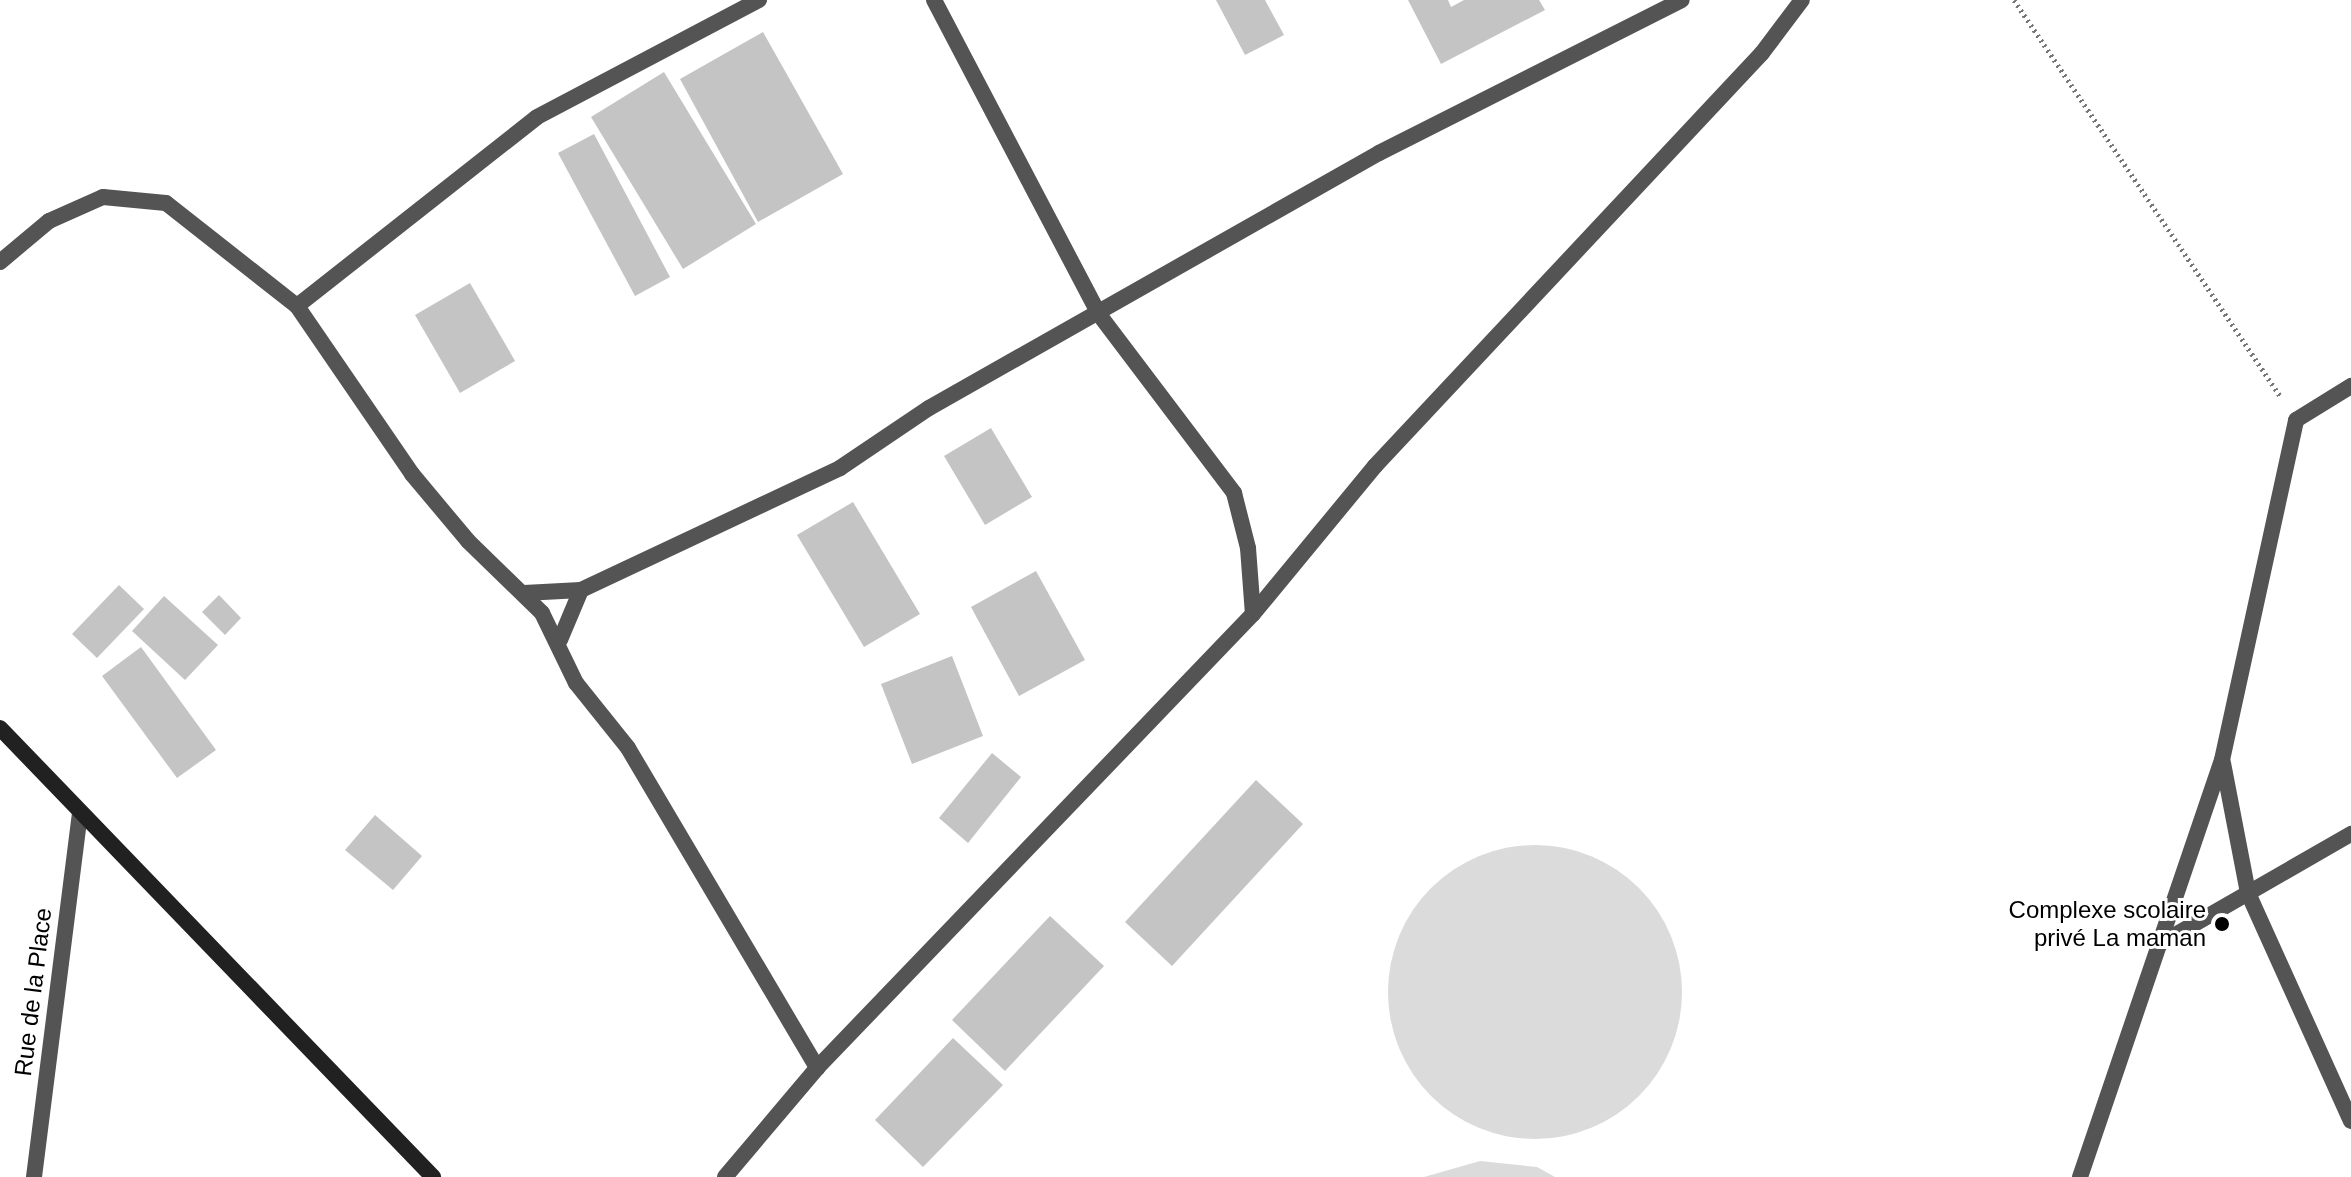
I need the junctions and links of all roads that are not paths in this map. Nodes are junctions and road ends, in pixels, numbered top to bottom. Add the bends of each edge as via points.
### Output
1 (759, 0) edge
2 (934, 0) edge
3 (1682, 0) edge
4 (1802, 0) edge
5 (0, 262) edge
6 (297, 306) junction
7 (1098, 313) junction
8 (2351, 386) edge
9 (581, 590) junction
10 (524, 593) junction
11 (1253, 614) junction
12 (560, 640) junction
13 (0, 728) edge
14 (2222, 760) junction
15 (80, 813) junction
16 (2351, 834) edge
17 (2248, 893) junction
18 (2163, 942) junction
19 (817, 1068) junction
20 (2351, 1121) edge
21 (34, 1177) edge
22 (433, 1177) edge
23 (725, 1177) edge
24 (2080, 1177) edge

1 - 6 street via 537,117
2 - 7 street
3 - 7 street via 1379,153
4 - 11 street via 1762,53 1375,466
5 - 6 street via 49,221 103,197 166,203
6 - 10 street via 412,474 468,541
7 - 9 street via 929,408 840,468
7 - 11 street via 1234,493 1248,548
8 - 14 street via 2296,420
9 - 10 street
9 - 12 street
10 - 12 street
11 - 19 street
12 - 19 street via 576,683 628,748
13 - 15 street
14 - 17 street
14 - 18 street
15 - 21 street, Rue de la Place
15 - 22 street
16 - 17 street
17 - 18 street
17 - 20 street
18 - 24 street
19 - 23 street

